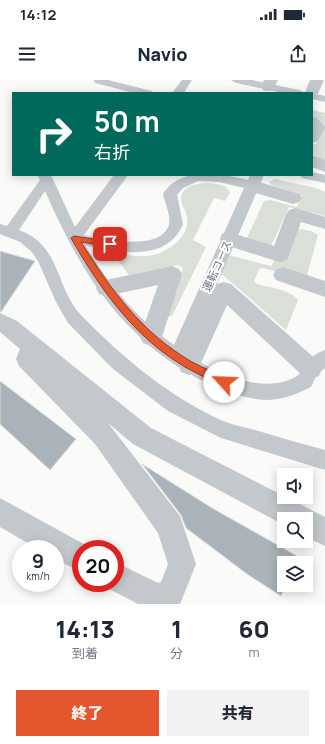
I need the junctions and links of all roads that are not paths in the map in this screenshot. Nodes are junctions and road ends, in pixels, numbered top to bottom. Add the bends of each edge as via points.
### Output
1 (187, 80) edge
2 (236, 80) edge
3 (298, 80) edge
4 (317, 80) edge
5 (97, 83) edge
6 (271, 87) edge
7 (143, 92) edge
8 (179, 92) edge
9 (291, 92) edge
10 (295, 92) edge
11 (312, 92) edge
12 (313, 96) edge
13 (325, 99) edge
14 (313, 122) edge
15 (313, 136) edge
16 (313, 161) edge
17 (325, 167) edge
18 (120, 176) edge
19 (312, 176) edge
20 (45, 178) edge
21 (325, 179) edge
22 (254, 181) edge
23 (293, 198) dead end
24 (325, 223) edge
25 (5, 230) edge
26 (74, 238) junction
27 (229, 239) junction
28 (283, 275) dead end
29 (106, 288) junction
30 (325, 289) edge
31 (0, 322) edge
32 (151, 337) junction
33 (33, 347) junction
34 (183, 361) junction
35 (318, 363) edge
36 (325, 460) edge
37 (0, 512) edge
38 (287, 512) edge
39 (313, 526) edge
40 (325, 532) edge
41 (72, 553) edge
42 (124, 582) edge

1 - 8 lane
2 - 6 lane
3 - 10 lane
4 - 11 street
5 - 7 lane
6 - 9 lane
12 - 13 lane
14 - 15 street via 317,128
16 - 17 street
18 - 26 lane
19 - 21 lane
20 - 25 lane
20 - 26 lane
22 - 23 street
22 - 26 lane via 200,176 176,186 170,194 176,223 167,237 155,244 140,247
22 - 27 lane, 運転コース
24 - 27 street via 295,214 280,255
25 - 36 lane via 25,238 41,253 74,318 119,364 176,406 221,430
26 - 29 lane
27 - 34 lane, 運転コース
28 - 30 street
29 - 32 lane via 125,312
29 - 32 street via 172,274
31 - 33 street
32 - 34 lane
33 - 38 street via 142,436
33 - 42 street via 27,359 104,436 170,526 182,564 171,593 157,598
34 - 35 lane via 235,387 260,391 284,389 305,381
34 - 35 street via 224,290
37 - 41 street
39 - 40 street

